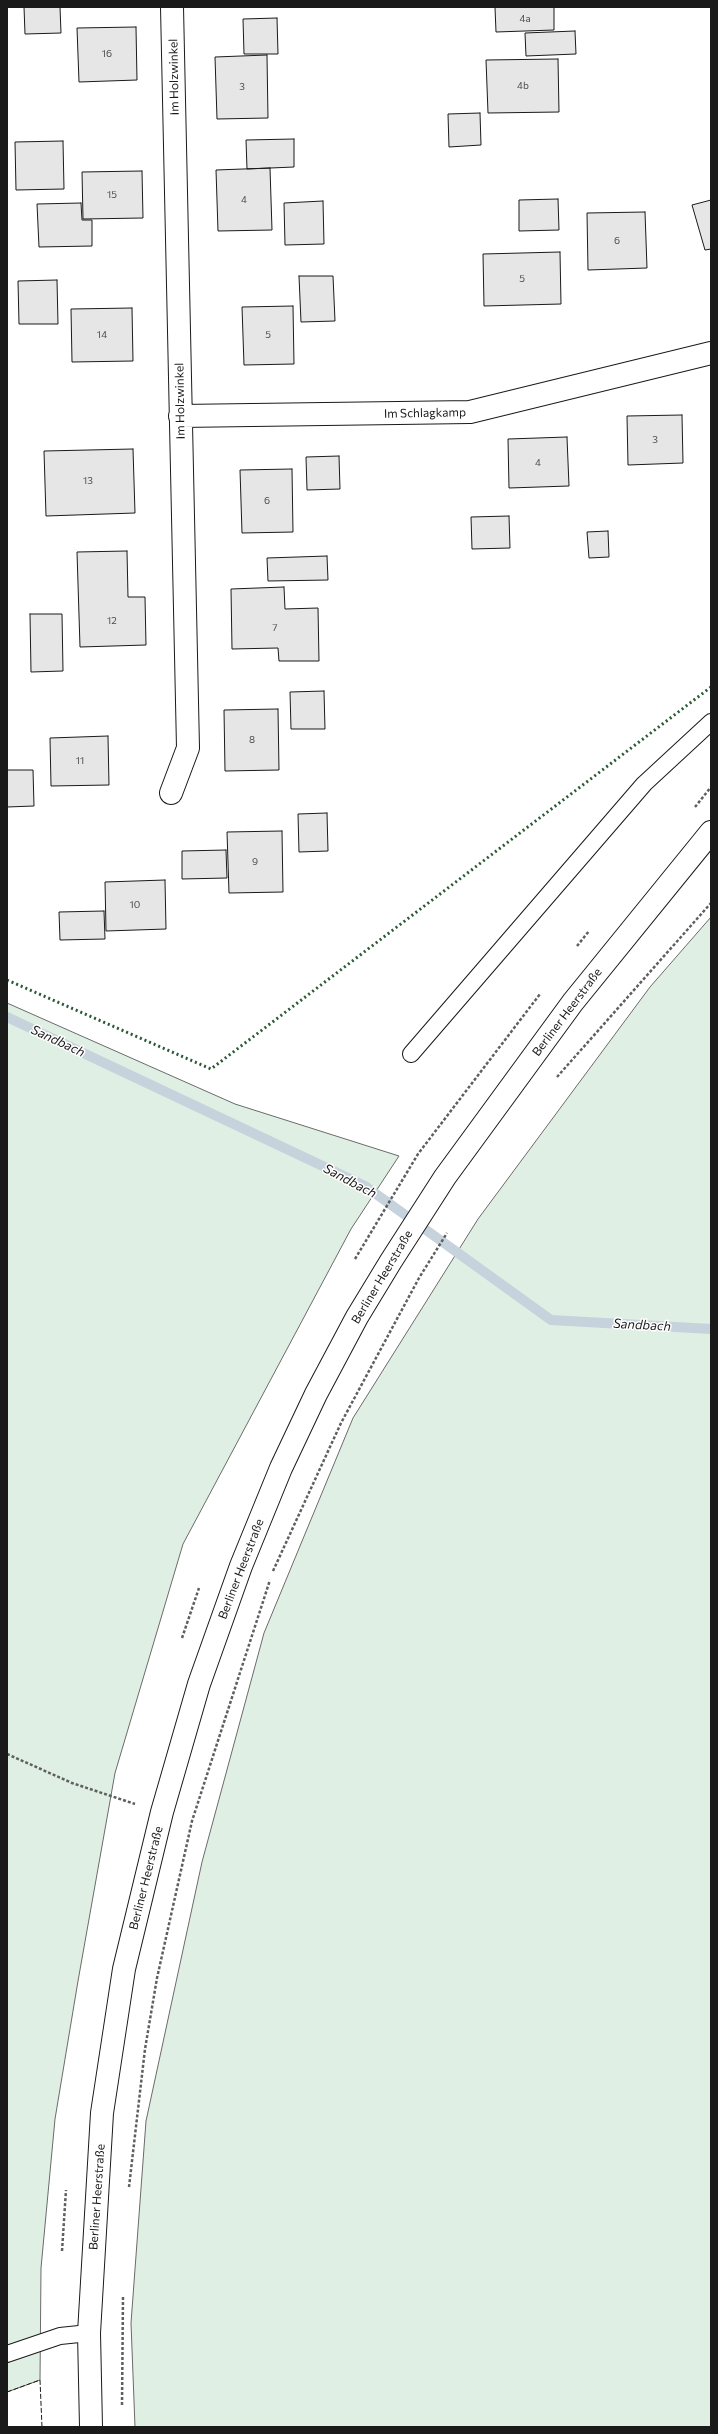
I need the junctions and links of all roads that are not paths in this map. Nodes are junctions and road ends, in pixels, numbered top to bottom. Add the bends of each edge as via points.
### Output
1 (172, 7) edge
2 (711, 354) edge
3 (180, 416) junction
4 (711, 722) edge
5 (171, 793) dead end
6 (711, 832) edge
7 (411, 1054) dead end
8 (88, 2333) junction
9 (7, 2354) edge
10 (91, 2427) edge

1 - 3 main road, Im Holzwinkel
2 - 3 main road, Im Schlagkamp via 470,412
3 - 5 main road, Im Holzwinkel via 188,748
4 - 7 lane via 644,784
6 - 8 main road, Berliner Heerstraße via 573,1002 445,1177 391,1261 342,1345 281,1468 241,1566 199,1684 162,1812 124,1969 102,2113
8 - 9 lane via 60,2336
8 - 10 main road, Berliner Heerstraße

